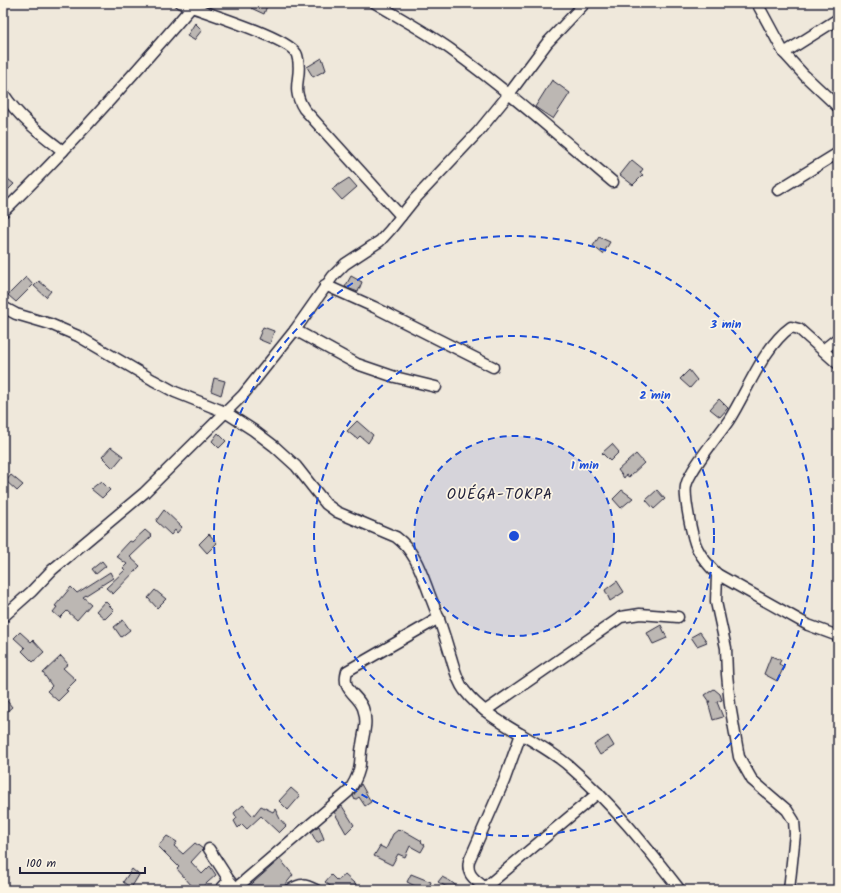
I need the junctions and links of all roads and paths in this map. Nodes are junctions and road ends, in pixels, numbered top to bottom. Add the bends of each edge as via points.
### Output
1 (181, 3) edge
2 (375, 3) edge
3 (585, 3) edge
4 (757, 3) edge
5 (194, 5) edge
6 (838, 19) edge
7 (784, 53) junction
8 (3, 93) edge
9 (509, 94) junction
10 (835, 100) edge
11 (64, 151) junction
12 (838, 153) edge
13 (614, 182) dead end
14 (778, 190) dead end
15 (3, 212) edge
16 (401, 216) junction
17 (325, 285) junction
18 (3, 306) edge
19 (295, 330) junction
20 (838, 338) edge
21 (823, 350) junction
22 (838, 364) edge
23 (493, 367) dead end
24 (436, 387) dead end
25 (225, 412) junction
26 (717, 574) junction
27 (3, 617) edge
28 (678, 617) dead end
29 (439, 618) junction
30 (838, 636) edge
31 (485, 711) junction
32 (521, 734) junction
33 (598, 793) junction
34 (209, 849) dead end
35 (234, 886) edge
36 (483, 889) edge
37 (220, 890) edge
38 (290, 890) edge
39 (316, 890) edge
40 (680, 890) edge
41 (789, 890) edge

1 - 5 street
2 - 9 street via 432,37
3 - 9 street via 546,43
4 - 7 street
5 - 11 street
5 - 16 street via 284,42 292,48 297,54 298,64 296,93 304,109
6 - 7 street
7 - 10 street via 804,75
8 - 11 street via 10,105 34,129
9 - 13 street
9 - 16 street
11 - 15 street
12 - 14 street
16 - 17 street via 380,241 346,264
17 - 19 street
17 - 23 street
18 - 25 street via 16,314 78,336 158,383
19 - 24 street via 357,364
19 - 25 street via 243,395
20 - 21 street
21 - 22 street
21 - 26 street via 799,329 791,327 784,332 765,357 734,413 692,472 686,485 685,500 696,547 705,562
25 - 27 street via 144,493 52,570
25 - 29 street via 274,446 296,466 326,504 337,512 404,543 417,562
26 - 30 street via 808,624
26 - 41 street via 716,602 726,648 730,705 739,757 752,780 787,810 794,821
28 - 31 street via 640,614 620,617
29 - 31 street via 459,681 470,697
29 - 35 street via 347,671 345,679 348,688 362,706 366,719 360,769 355,782 348,792
31 - 32 street
32 - 33 street via 569,766
32 - 36 street via 504,781 469,861 470,874
33 - 36 street
33 - 40 street
34 - 35 street
35 - 37 street
38 - 39 street via 298,885 307,885

